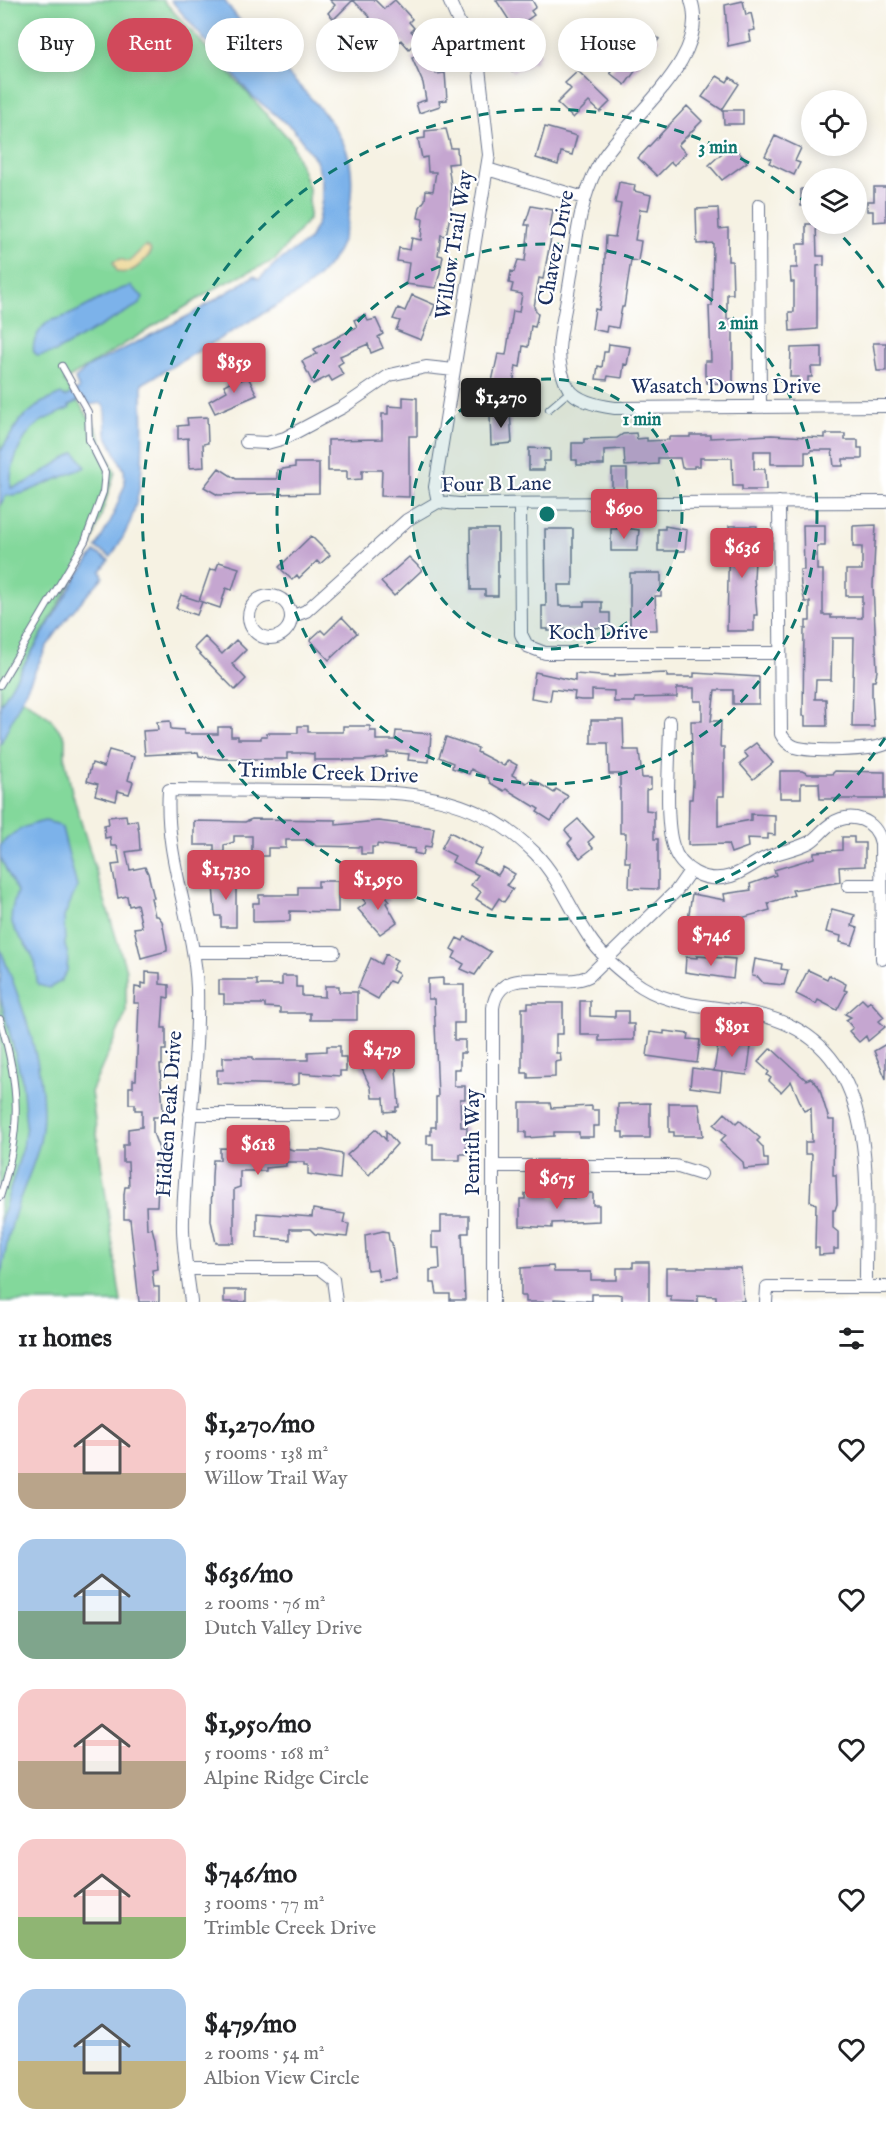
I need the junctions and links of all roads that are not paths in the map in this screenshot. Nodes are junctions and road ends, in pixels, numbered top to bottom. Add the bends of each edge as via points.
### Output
1 (449, 0) edge
2 (691, 0) edge
3 (487, 169) junction
4 (584, 198) junction
5 (759, 205) dead end
6 (62, 366) dead end
7 (454, 370) junction
8 (570, 391) junction
9 (886, 406) edge
10 (760, 407) junction
11 (549, 410) dead end
12 (246, 441) dead end
13 (438, 502) junction
14 (779, 502) junction
15 (886, 502) edge
16 (520, 504) junction
17 (291, 617) dead end
18 (779, 652) junction
19 (0, 685) edge
20 (670, 722) dead end
21 (886, 744) edge
22 (169, 790) joint
23 (690, 871) junction
24 (848, 885) dead end
25 (881, 885) junction
26 (194, 952) junction
27 (334, 952) dead end
28 (608, 959) junction
29 (882, 959) dead end
30 (0, 1019) edge
31 (190, 1114) junction
32 (334, 1114) dead end
33 (493, 1166) junction
34 (701, 1173) dead end
35 (0, 1197) edge
36 (187, 1269) junction
37 (866, 1287) junction
38 (886, 1287) edge
39 (191, 1302) edge
40 (336, 1302) edge
41 (493, 1302) edge
42 (766, 1302) edge

1 - 3 street, Willow Trail Way via 479,68 489,141
2 - 4 street, Chavez Drive via 693,29 679,67 616,137
3 - 4 street
3 - 7 street, Willow Trail Way
4 - 8 street, Chavez Drive via 559,349
5 - 10 street
6 - 19 lane via 88,412 89,440 105,472 103,492 85,541
7 - 12 street via 426,367 390,375 343,407 285,438 267,443
7 - 13 street, Willow Trail Way via 435,487
8 - 10 street, Wasatch Downs Drive via 591,403 615,408
8 - 11 lane
9 - 10 street, Wasatch Downs Drive
13 - 16 street, Four B Lane
13 - 17 street, Four B Lane via 396,528 306,610
14 - 15 street, Four B Lane
14 - 16 street, Four B Lane
14 - 18 street
16 - 18 street, Koch Drive via 521,634 531,649 545,653
18 - 21 street via 779,725 785,741 803,748 873,748
20 - 23 street via 671,839
22 - 26 street, Hidden Peak Drive via 171,848
22 - 28 street, Trimble Creek Drive via 399,792 456,803 500,825 538,857 558,882 590,939
23 - 25 street via 708,877 729,877 769,856 805,844 836,821 859,818 869,822 880,838
23 - 28 street via 676,891
24 - 25 street
25 - 29 street
26 - 27 street
26 - 31 street, Hidden Peak Drive via 197,1009
28 - 33 street, Penrith Way via 579,980 519,980 504,985 496,995
28 - 37 street, Trimble Creek Drive via 643,987 669,1000 778,1020 812,1039 833,1059 849,1084 864,1125
30 - 35 lane via 18,1117 15,1146
31 - 32 street
31 - 36 street, Hidden Peak Drive via 183,1219
33 - 34 street via 675,1166
33 - 41 street, Penrith Way
36 - 39 street, Hidden Peak Drive
36 - 40 street via 320,1269 333,1279
37 - 38 street
37 - 42 street via 766,1287

